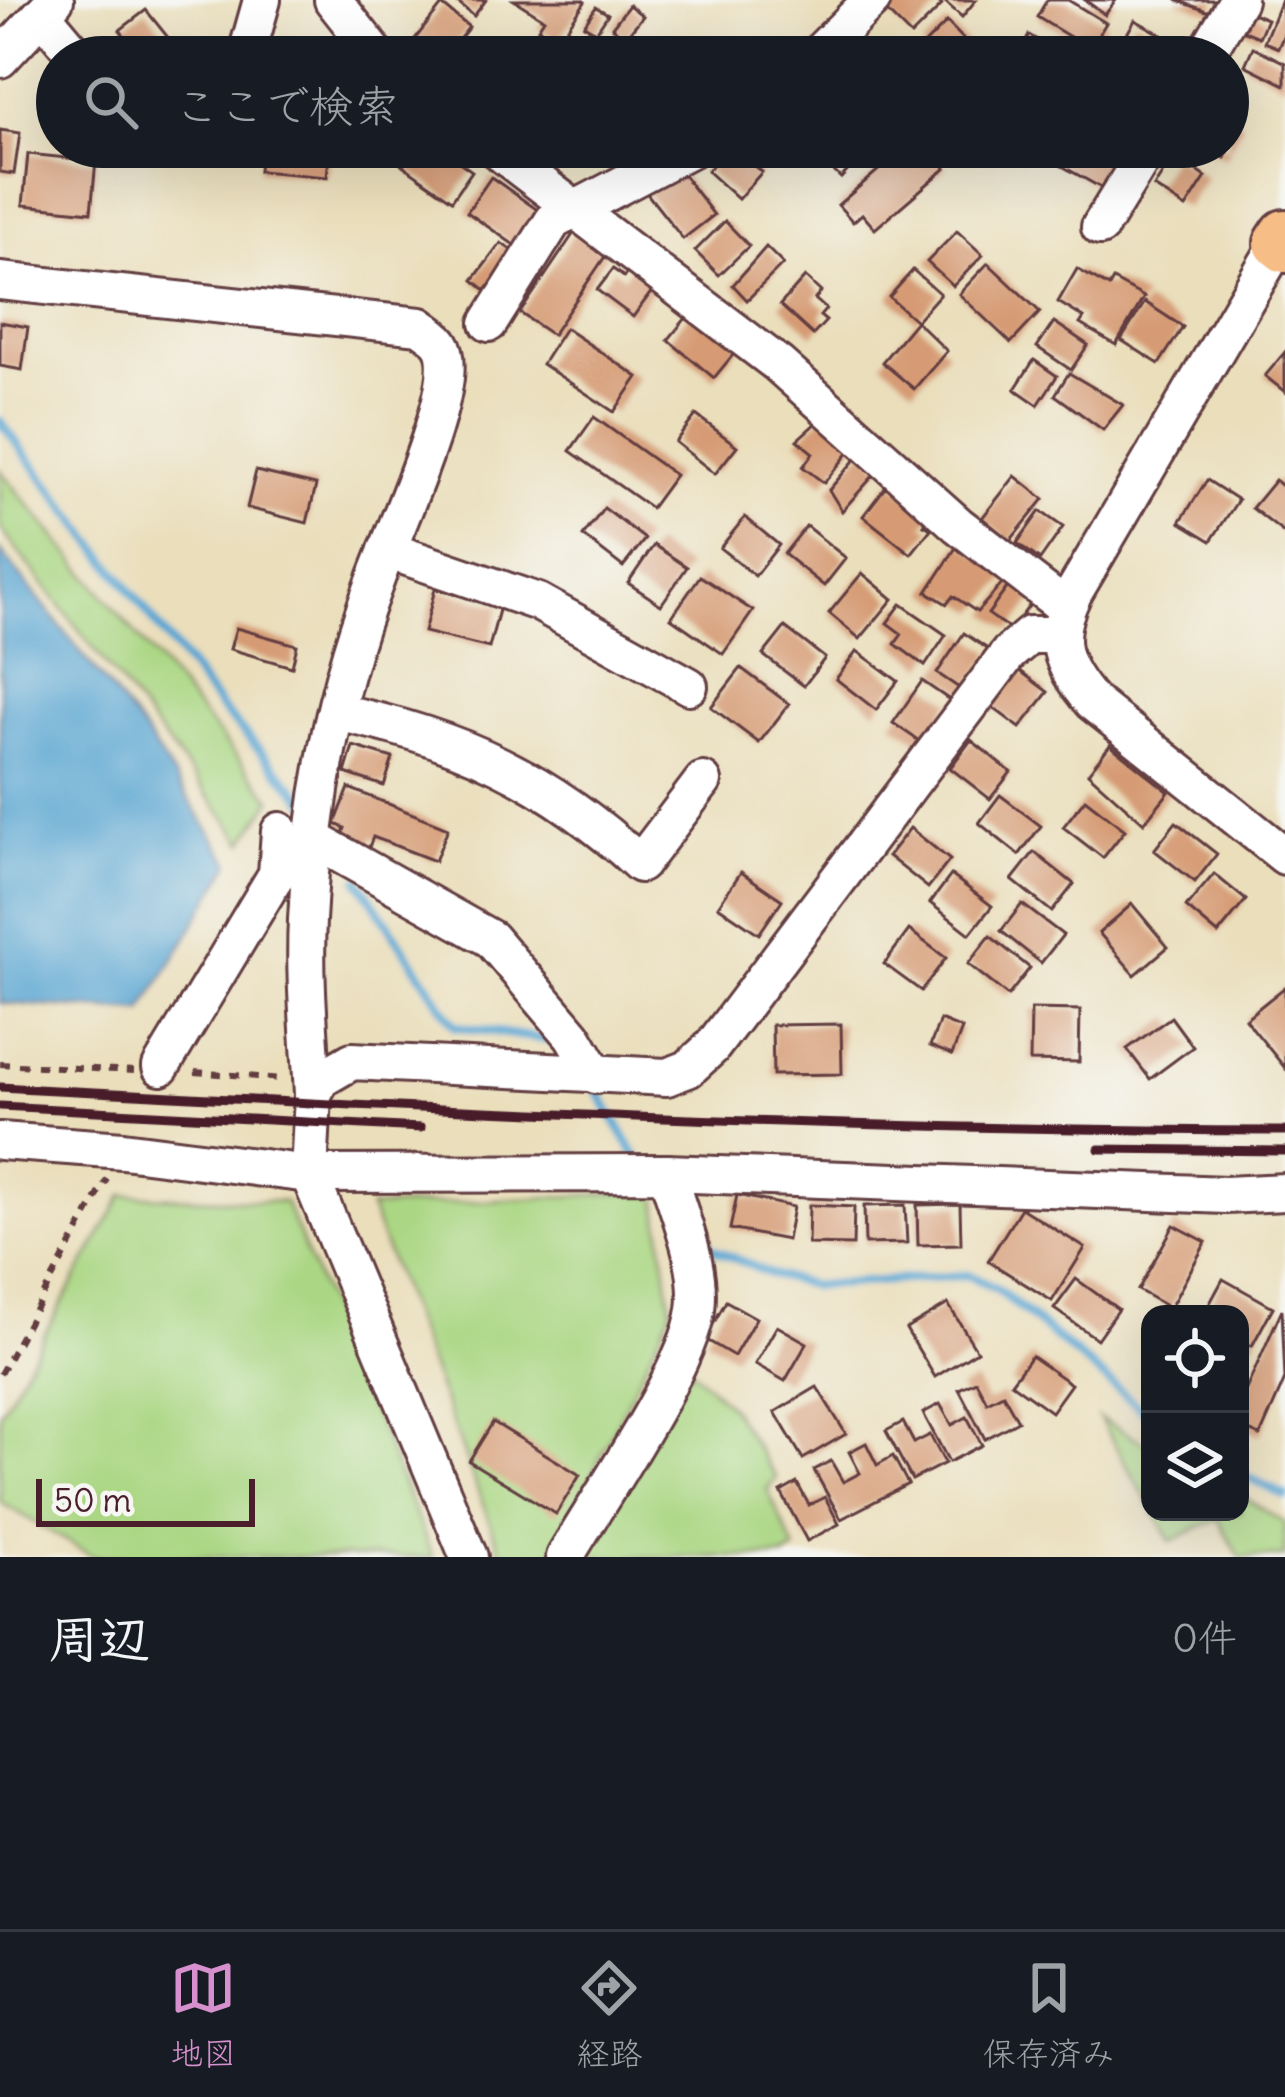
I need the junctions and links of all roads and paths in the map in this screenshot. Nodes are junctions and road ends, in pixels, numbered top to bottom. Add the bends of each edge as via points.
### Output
1 (262, 0) edge
2 (333, 0) edge
3 (872, 0) edge
4 (1238, 0) edge
5 (48, 7) edge
6 (65, 36) edge
7 (252, 36) edge
8 (361, 36) edge
9 (835, 36) edge
10 (1217, 36) edge
11 (0, 59) edge
12 (522, 168) edge
13 (654, 168) edge
14 (1135, 168) edge
15 (578, 208) junction
16 (1100, 227) dead end
17 (1283, 241) edge
18 (0, 281) edge
19 (489, 323) dead end
20 (387, 550) junction
21 (1063, 621) junction
22 (689, 686) dead end
23 (336, 712) junction
24 (704, 781) dead end
25 (298, 835) junction
26 (1285, 856) edge
27 (161, 1067) dead end
28 (596, 1076) junction
29 (313, 1094) junction
30 (0, 1142) edge
31 (123, 1150) junction
32 (667, 1173) junction
33 (309, 1174) junction
34 (1285, 1192) edge
35 (0, 1374) edge
36 (469, 1557) edge
37 (565, 1557) edge

1 - 7 street
2 - 8 street
3 - 9 street
4 - 10 street
5 - 6 street
5 - 11 street
12 - 15 street
13 - 15 street
14 - 16 street
15 - 19 street via 553,220
15 - 21 street via 778,364
17 - 21 street
18 - 20 street via 420,326 441,344 446,361 436,427
20 - 22 street via 538,602
20 - 23 street
21 - 26 street via 1069,675 1092,701
21 - 28 street via 1009,653 712,1047 667,1077
23 - 24 street via 391,723 528,775 592,818 640,864
23 - 25 street
25 - 27 street
25 - 28 street via 491,939 573,1036
25 - 29 street
28 - 29 street via 352,1061 321,1078
29 - 33 street
30 - 31 street
31 - 33 street
31 - 35 path
32 - 33 street
32 - 34 street
32 - 37 street via 695,1273 696,1310 677,1363
33 - 36 street

